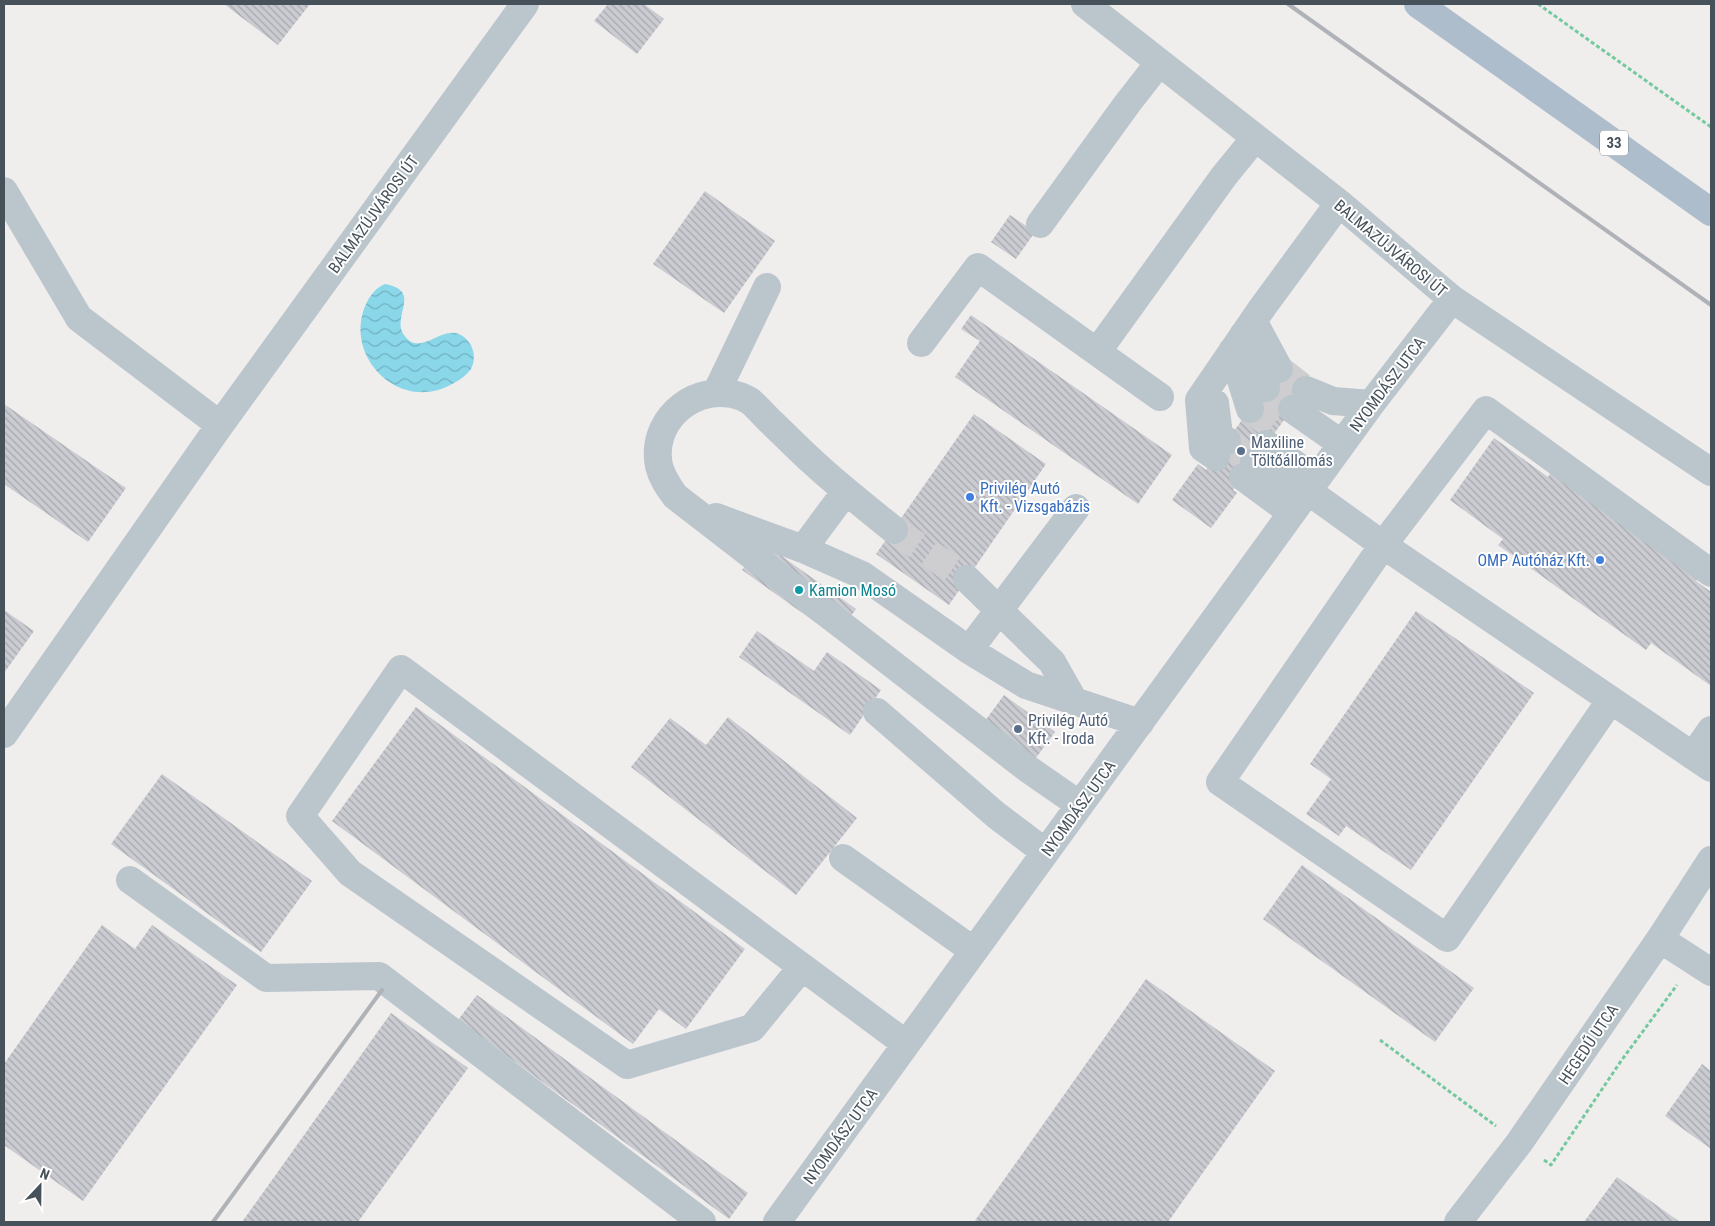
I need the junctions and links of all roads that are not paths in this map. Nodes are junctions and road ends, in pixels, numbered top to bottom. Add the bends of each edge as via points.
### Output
1 (525, 4) edge
2 (1085, 4) edge
3 (1418, 4) edge
4 (1159, 63) junction
5 (1255, 138) junction
6 (4, 191) edge
7 (1339, 203) junction
8 (1711, 212) edge
9 (1040, 224) dead end
10 (767, 287) dead end
11 (1452, 299) junction
12 (921, 343) dead end
13 (1232, 351) junction
14 (1097, 352) junction
15 (716, 393) junction
16 (1160, 397) dead end
17 (1371, 404) junction
18 (1246, 415) junction
19 (220, 425) junction
20 (1273, 435) junction
21 (1711, 472) edge
22 (1315, 481) junction
23 (846, 491) junction
24 (689, 506) junction
25 (1076, 508) dead end
26 (894, 530) tunnel mouth
27 (1383, 545) junction
28 (803, 549) junction
29 (1711, 573) edge
30 (967, 578) tunnel mouth
31 (1000, 610) junction
32 (969, 650) junction
33 (1074, 701) junction
34 (1610, 701) junction
35 (877, 712) dead end
36 (1140, 723) junction
37 (1711, 730) edge
38 (4, 734) edge
39 (1702, 762) edge
40 (1080, 805) junction
41 (1046, 852) junction
42 (842, 858) dead end
43 (1711, 860) edge
44 (130, 880) dead end
45 (1660, 939) junction
46 (974, 951) junction
47 (802, 967) junction
48 (1711, 972) edge
49 (906, 1044) junction
50 (702, 1222) edge
51 (777, 1222) edge
52 (1458, 1222) edge

1 - 19 street, BALMAZÚJVÁROSI ÚT
2 - 4 street, BALMAZÚJVÁROSI ÚT
3 - 8 main road, 33
4 - 5 street, BALMAZÚJVÁROSI ÚT
4 - 9 street
5 - 7 street, BALMAZÚJVÁROSI ÚT
5 - 14 street
6 - 19 street via 80,318
7 - 11 street, BALMAZÚJVÁROSI ÚT
7 - 13 street
10 - 15 street
11 - 17 street, NYOMDÁSZ UTCA
11 - 21 street, BALMAZÚJVÁROSI ÚT
12 - 14 street via 978,267
13 - 18 street
13 - 18 street
13 - 18 street via 1200,400 1203,448
14 - 16 street
15 - 23 street via 733,394 749,401
15 - 24 street via 698,396 683,404 670,416 662,431 658,448 665,482 675,496
17 - 20 street via 1333,401
17 - 22 street, NYOMDÁSZ UTCA
19 - 38 street, BALMAZÚJVÁROSI ÚT
20 - 22 street
20 - 22 street
20 - 22 street
22 - 27 street
22 - 36 street, NYOMDÁSZ UTCA
23 - 26 street
23 - 28 street
24 - 28 street
24 - 40 street via 1028,769
25 - 31 street
27 - 29 street via 1486,410
27 - 34 street
27 - 34 street via 1220,782 1447,938
28 - 32 street via 862,575
30 - 31 street
31 - 32 street
31 - 33 street via 1052,662
32 - 33 street via 1026,685
33 - 36 street
34 - 39 street
35 - 41 street via 996,815
36 - 40 street, NYOMDÁSZ UTCA
37 - 39 street
40 - 41 street, NYOMDÁSZ UTCA
41 - 46 street, NYOMDÁSZ UTCA
42 - 46 street
43 - 45 street, HEGEDŰ UTCA
44 - 50 street via 266,978 379,976
45 - 48 street
45 - 52 street, HEGEDŰ UTCA via 1520,1143
46 - 49 street, NYOMDÁSZ UTCA
47 - 47 street via 401,670 300,816 350,873 627,1066 752,1028
47 - 49 street
49 - 51 street, NYOMDÁSZ UTCA

